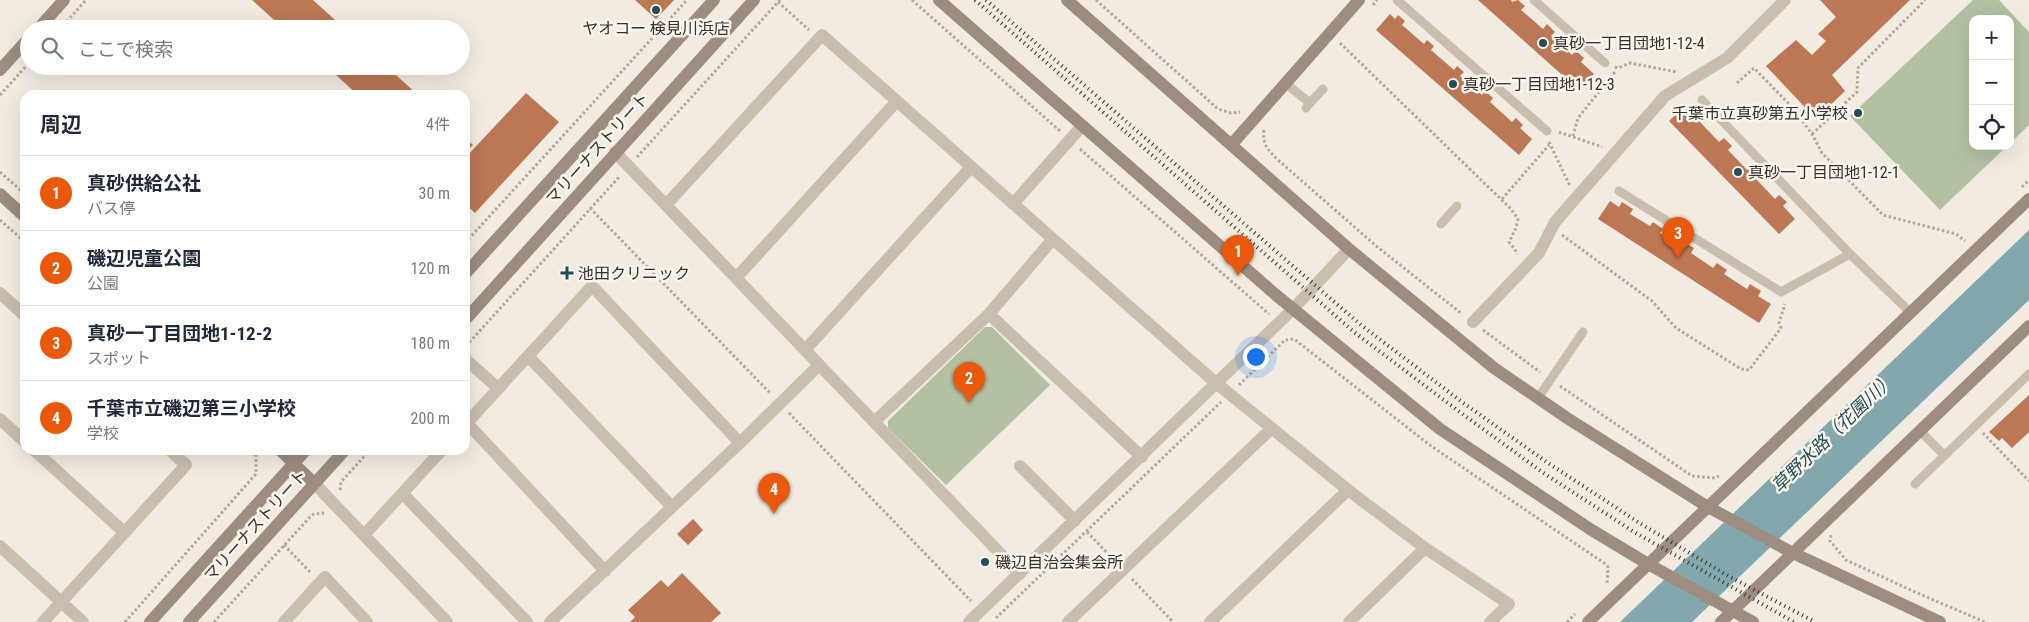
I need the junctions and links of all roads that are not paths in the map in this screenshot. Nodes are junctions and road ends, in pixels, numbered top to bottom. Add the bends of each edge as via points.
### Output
1 (64, 0) edge
2 (714, 0) edge
3 (754, 0) edge
4 (939, 0) edge
5 (1067, 0) edge
6 (1359, 0) edge
7 (1397, 0) edge
8 (1785, 0) edge
9 (1538, 1) edge
10 (46, 20) edge
11 (20, 48) edge
12 (1606, 63) road end
13 (0, 70) edge
14 (1285, 83) junction
15 (1323, 89) dead end
16 (1702, 100) dead end
17 (897, 101) junction
18 (1082, 126) junction
19 (1547, 131) road end
20 (1232, 144) junction
21 (615, 152) junction
22 (971, 167) junction
23 (1619, 190) dead end
24 (0, 194) edge
25 (2029, 199) edge
26 (666, 204) junction
27 (1013, 204) junction
28 (1457, 206) dead end
29 (20, 212) edge
30 (1441, 224) dead end
31 (1053, 239) junction
32 (1349, 249) junction
33 (1850, 254) junction
34 (470, 268) edge
35 (736, 278) junction
36 (0, 293) edge
37 (1293, 309) junction
38 (20, 311) edge
39 (1910, 312) junction
40 (470, 314) edge
41 (989, 314) junction
42 (1473, 322) road end
43 (2029, 326) edge
44 (1583, 332) dead end
45 (805, 350) junction
46 (528, 356) junction
47 (470, 363) edge
48 (819, 365) junction
49 (2029, 374) edge
50 (1216, 383) junction
51 (498, 388) junction
52 (1538, 398) junction
53 (0, 420) edge
54 (470, 420) edge
55 (874, 422) junction
56 (470, 428) edge
57 (1271, 429) junction
58 (1920, 431) junction
59 (20, 438) edge
60 (740, 443) junction
61 (39, 455) edge
62 (175, 455) edge
63 (285, 455) edge
64 (301, 455) edge
65 (340, 455) edge
66 (438, 455) edge
67 (1944, 455) junction
68 (1142, 456) junction
69 (294, 463) junction
70 (1020, 466) dead end
71 (314, 483) junction
72 (1914, 484) dead end
73 (1348, 490) junction
74 (403, 494) junction
75 (672, 507) junction
76 (1708, 507) junction
77 (1075, 521) junction
78 (124, 532) junction
79 (364, 535) junction
80 (0, 546) edge
81 (1426, 548) junction
82 (1793, 553) junction
83 (1648, 564) junction
84 (605, 571) junction
85 (1020, 574) junction
86 (61, 602) junction
87 (1732, 611) junction
88 (43, 622) edge
89 (83, 622) edge
90 (150, 622) edge
91 (189, 622) edge
92 (284, 622) edge
93 (367, 622) edge
94 (448, 622) edge
95 (527, 622) edge
96 (550, 622) edge
97 (969, 622) edge
98 (1068, 622) edge
99 (1210, 622) edge
100 (1350, 622) edge
101 (1490, 622) edge
102 (1588, 622) edge
103 (1721, 622) edge
104 (1753, 622) edge
105 (1940, 622) edge

1 - 10 street
2 - 34 street, マリーナストリート
3 - 21 street, マリーナストリート
4 - 18 street
5 - 20 street
6 - 14 street
7 - 19 lane
8 - 42 street via 1727,58 1665,96 1554,225 1539,253
9 - 12 lane
11 - 13 street
14 - 15 lane via 1308,105
14 - 20 street
16 - 33 lane
17 - 22 street
17 - 26 street via 822,35
17 - 35 street
18 - 27 street
18 - 37 street
20 - 32 street
21 - 26 street
21 - 40 street, マリーナストリート
22 - 27 street
22 - 45 street
23 - 33 lane via 1781,292
24 - 29 street
25 - 39 street
26 - 35 street
27 - 31 street
28 - 30 lane
31 - 41 street
31 - 50 street
32 - 37 street
32 - 52 street via 1494,368
33 - 39 lane
35 - 45 street
36 - 38 street
37 - 50 street
37 - 83 street via 1440,429
39 - 76 street
41 - 55 street
41 - 68 street
43 - 58 street
44 - 52 lane
45 - 48 street
46 - 51 street
46 - 60 street via 592,286
46 - 75 street
47 - 51 street
48 - 55 street
48 - 60 street
49 - 67 lane
50 - 57 street
50 - 68 street
51 - 54 street
52 - 76 street
53 - 59 street
55 - 85 street
56 - 84 street
57 - 73 street
57 - 98 street
58 - 67 lane
58 - 82 street
60 - 75 street
61 - 78 street
62 - 78 street via 186,465
63 - 69 street
64 - 69 street, マリーナストリート
65 - 71 street, マリーナストリート
66 - 74 street
67 - 72 lane
68 - 77 street
69 - 71 street
69 - 90 street, マリーナストリート
70 - 77 street
71 - 79 street
71 - 91 street, マリーナストリート
73 - 81 street
73 - 99 street
74 - 79 street
74 - 95 street
75 - 84 street
76 - 82 street
76 - 83 street
77 - 85 street
78 - 86 street
79 - 94 street
80 - 86 street
81 - 100 street
81 - 101 street via 1509,604
82 - 87 street
82 - 105 street
83 - 87 street
83 - 102 street
84 - 96 street
85 - 97 street
86 - 88 street
86 - 89 street
87 - 103 street
87 - 104 street
92 - 93 street via 325,577

